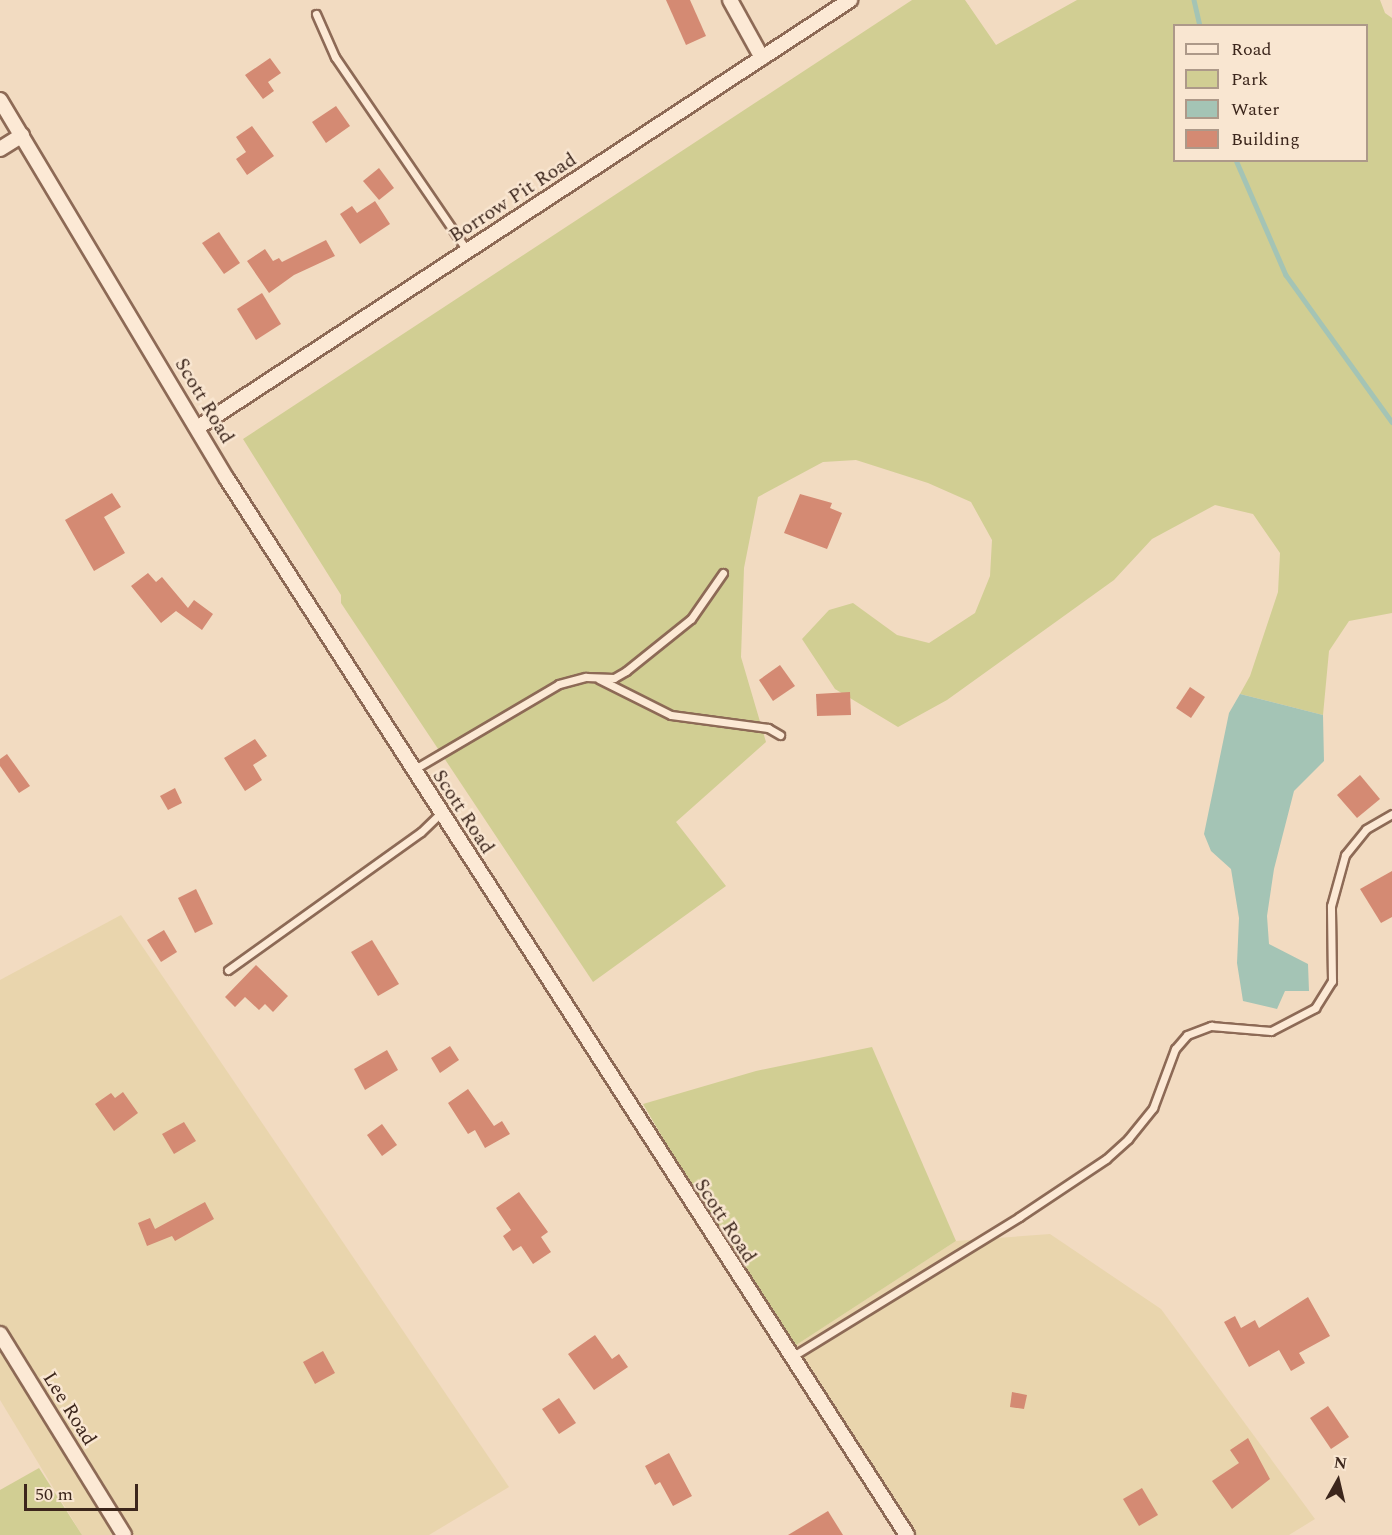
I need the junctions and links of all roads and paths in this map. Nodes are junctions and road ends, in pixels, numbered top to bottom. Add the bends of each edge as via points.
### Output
1 (730, 0) edge
2 (850, 0) edge
3 (316, 14) dead end
4 (762, 58) junction
5 (0, 100) edge
6 (22, 135) junction
7 (0, 148) edge
8 (468, 252) junction
9 (197, 428) junction
10 (723, 573) dead end
11 (598, 678) junction
12 (780, 735) dead end
13 (413, 770) junction
14 (441, 813) junction
15 (1392, 814) edge
16 (228, 970) dead end
17 (0, 1334) edge
18 (790, 1358) junction
19 (124, 1535) edge
20 (907, 1535) edge

1 - 4 street
2 - 4 street, Borrow Pit Road
3 - 8 lane via 335,57
4 - 8 street, Borrow Pit Road
5 - 6 street, Scott Road
6 - 7 street
6 - 9 street, Scott Road
8 - 9 street, Borrow Pit Road
9 - 13 street, Scott Road
10 - 11 lane via 691,619 626,671 614,678
11 - 12 lane via 671,716 768,728
11 - 13 lane via 560,684
13 - 14 street, Scott Road
14 - 16 lane via 421,832
14 - 18 street, Scott Road
15 - 18 lane via 1366,830 1345,855 1331,906 1332,981 1315,1008 1271,1031 1211,1026 1187,1035 1175,1049 1153,1108 1106,1159
17 - 19 street, Lee Road
18 - 20 street, Scott Road

